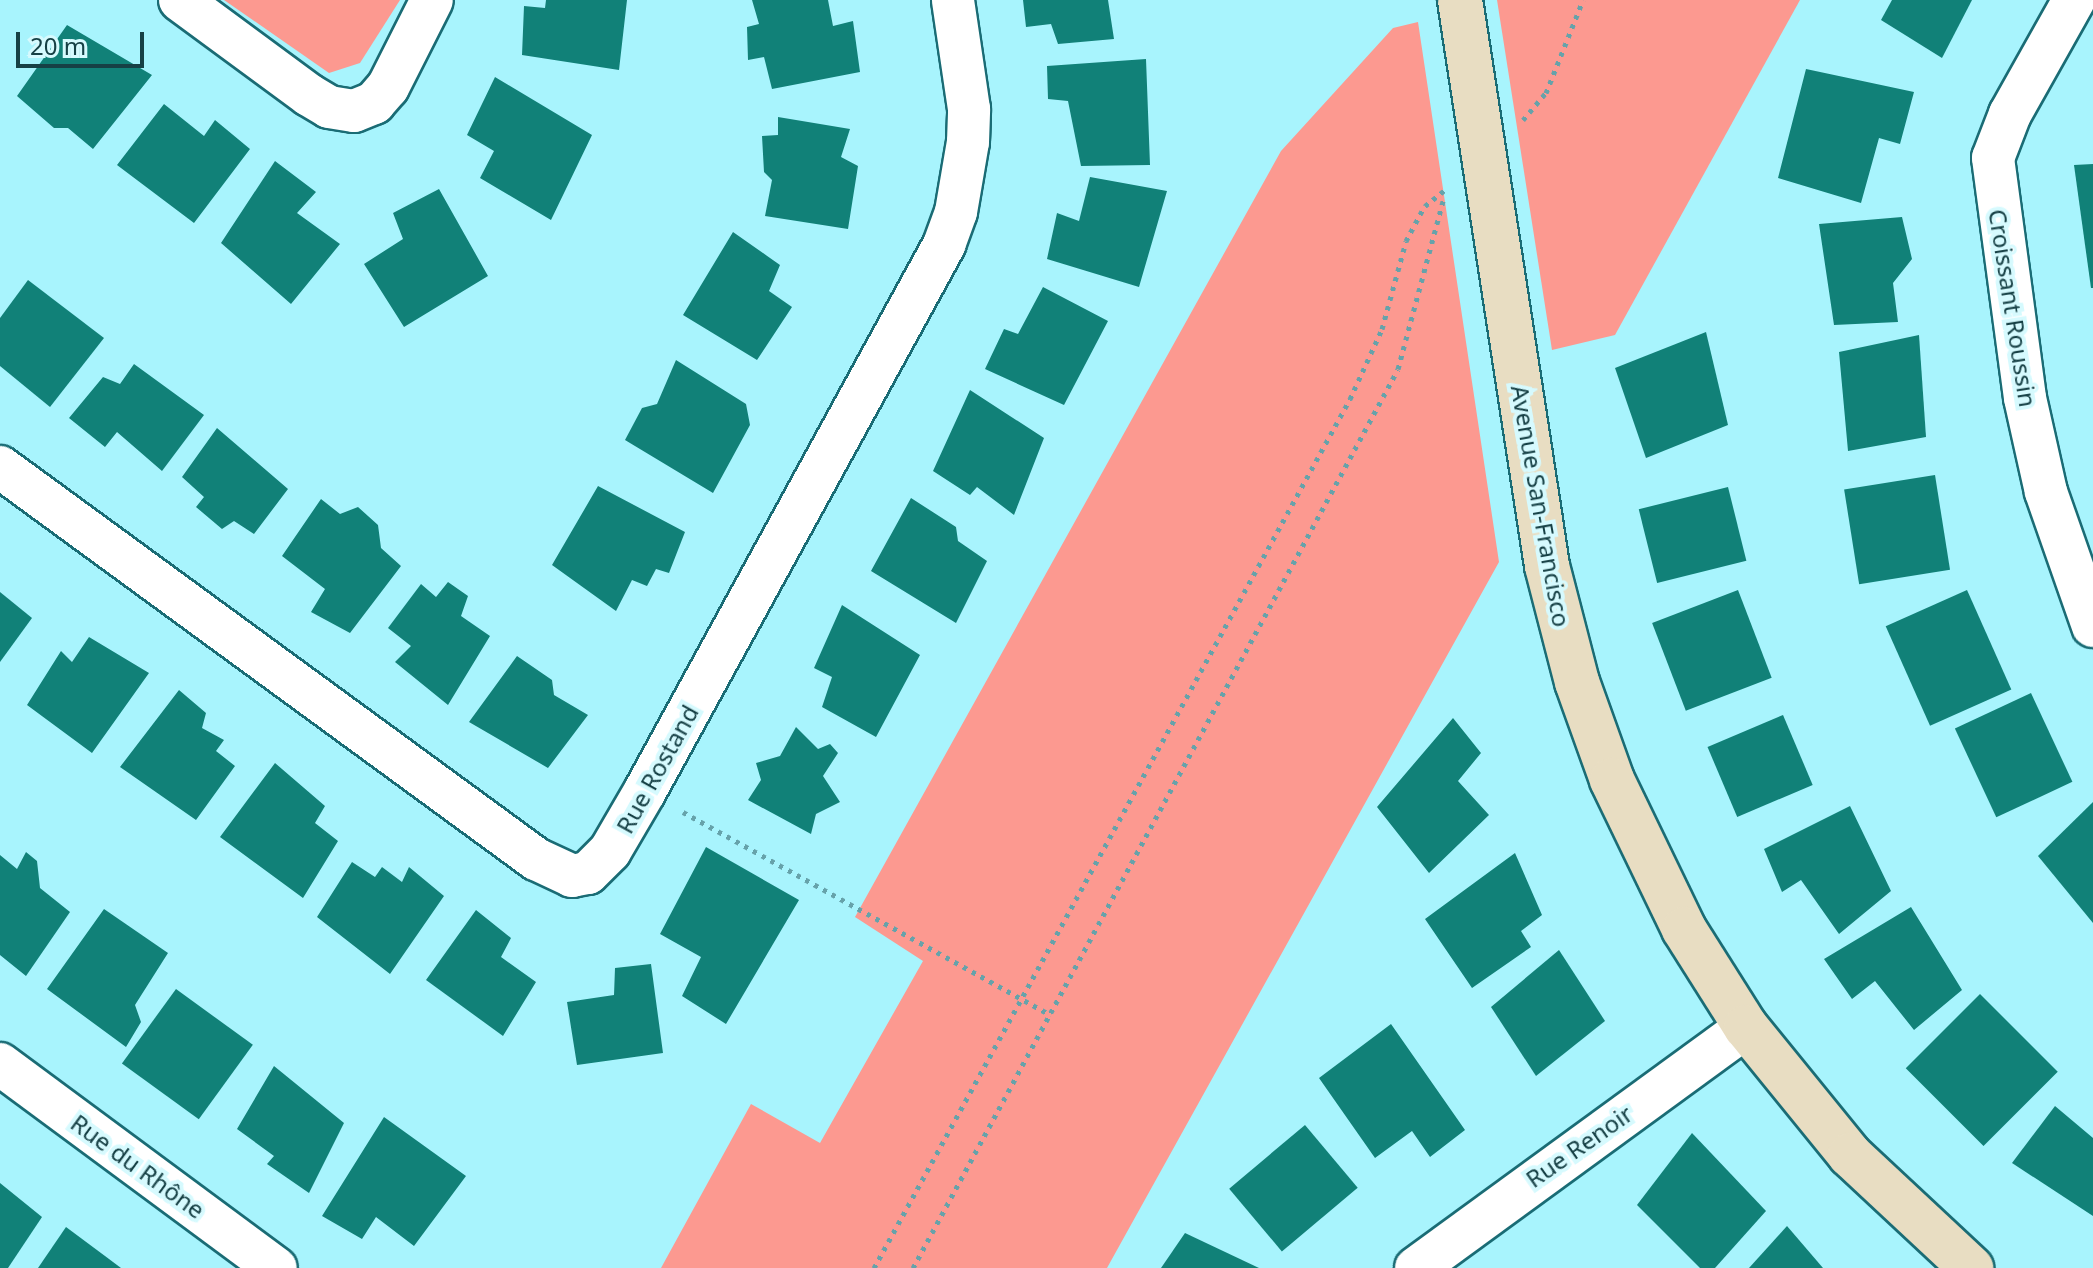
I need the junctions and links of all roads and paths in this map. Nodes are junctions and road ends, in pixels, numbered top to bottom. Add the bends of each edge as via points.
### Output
1 (180, 0) edge
2 (432, 0) edge
3 (953, 0) edge
4 (1460, 0) edge
5 (1583, 0) edge
6 (2074, 0) edge
7 (1517, 125) dead end
8 (0, 467) edge
9 (2093, 626) edge
10 (668, 804) dead end
11 (1022, 1000) junction
12 (1051, 1015) junction
13 (1746, 1027) junction
14 (0, 1064) edge
15 (276, 1268) edge
16 (874, 1268) edge
17 (913, 1268) edge
18 (1416, 1268) edge
19 (1971, 1268) edge

1 - 2 street via 309,95 329,107 354,111 374,103 388,87
3 - 8 street, Rue Rostand via 969,109 968,142 956,212 944,245 645,791 610,851 588,873 572,876 536,859
4 - 13 street, Avenue San-Francisco via 1539,521 1561,624 1593,732 1635,830 1684,929
5 - 7 path via 1546,93
6 - 9 street, Croissant Roussin via 2010,114 1993,158 2025,398 2046,492
10 - 11 path
11 - 12 path
11 - 12 path via 1361,378 1416,219 1447,188 1398,369
11 - 16 path
12 - 17 path
13 - 18 street, Rue Renoir
13 - 19 street, Avenue San-Francisco via 1850,1155
14 - 15 street, Rue du Rhône

